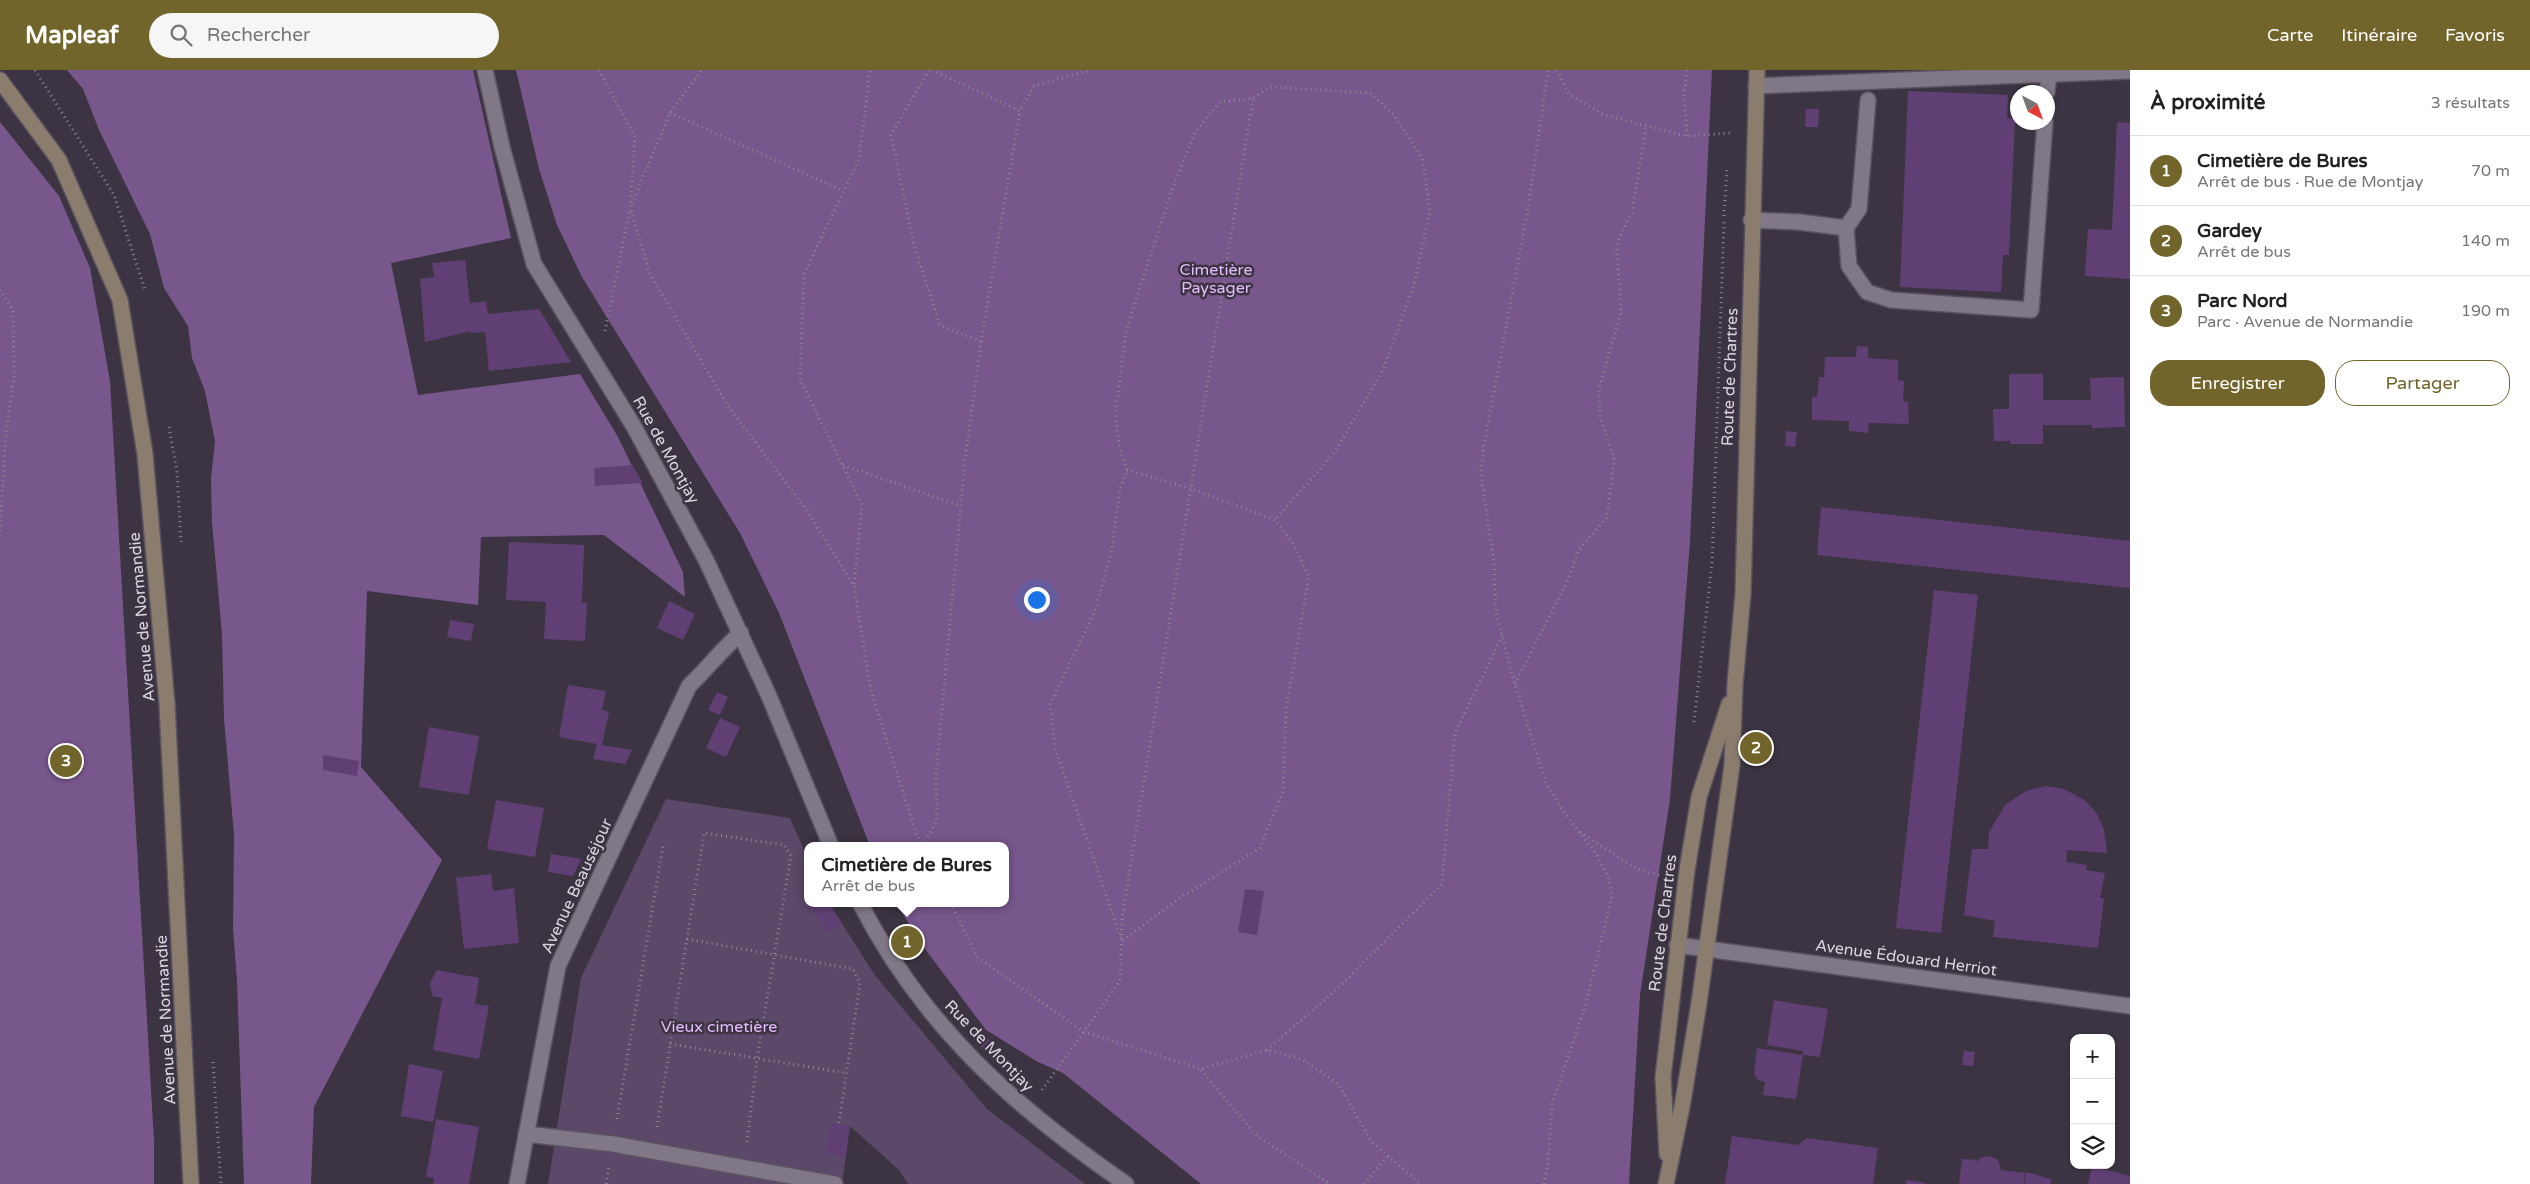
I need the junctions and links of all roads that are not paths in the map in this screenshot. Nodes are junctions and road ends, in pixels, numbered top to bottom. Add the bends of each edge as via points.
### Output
1 (485, 70) edge
2 (1757, 70) edge
3 (2130, 71) edge
4 (2049, 74) junction
5 (0, 80) edge
6 (2048, 85) edge
7 (1756, 86) junction
8 (1868, 100) dead end
9 (2044, 130) edge
10 (1751, 220) junction
11 (1846, 228) junction
12 (741, 633) junction
13 (1735, 684) junction
14 (829, 842) edge
15 (862, 907) edge
16 (1677, 945) junction
17 (1707, 949) junction
18 (2130, 1006) edge
19 (526, 1134) junction
20 (1667, 1178) edge
21 (191, 1184) edge
22 (517, 1184) edge
23 (835, 1184) edge
24 (1126, 1184) edge

1 - 12 street, Rue de Montjay via 534,264 662,476
2 - 7 main road, Route de Chartres
3 - 4 street
4 - 6 street
4 - 7 street
5 - 21 main road, Avenue de Normandie via 59,160 120,300 145,454 167,704
7 - 10 main road, Route de Chartres
8 - 11 street via 1859,209
9 - 11 street via 2031,310 1891,300 1867,292 1849,266
10 - 11 street
10 - 13 main road, Route de Chartres via 1742,594
12 - 14 street, Rue de Montjay
12 - 19 street, Avenue Beauséjour via 689,686 558,966
13 - 16 main road, Route de Chartres via 1699,797
13 - 17 main road, Route de Chartres via 1732,765
15 - 24 street, Rue de Montjay via 909,986 988,1075 1085,1156
16 - 17 street, Avenue Édouard Herriot
16 - 20 main road, Route de Chartres via 1663,1078
17 - 18 street, Avenue Édouard Herriot
17 - 20 main road, Route de Chartres via 1682,1107
19 - 22 street, Avenue Beauséjour
19 - 23 street via 613,1144

